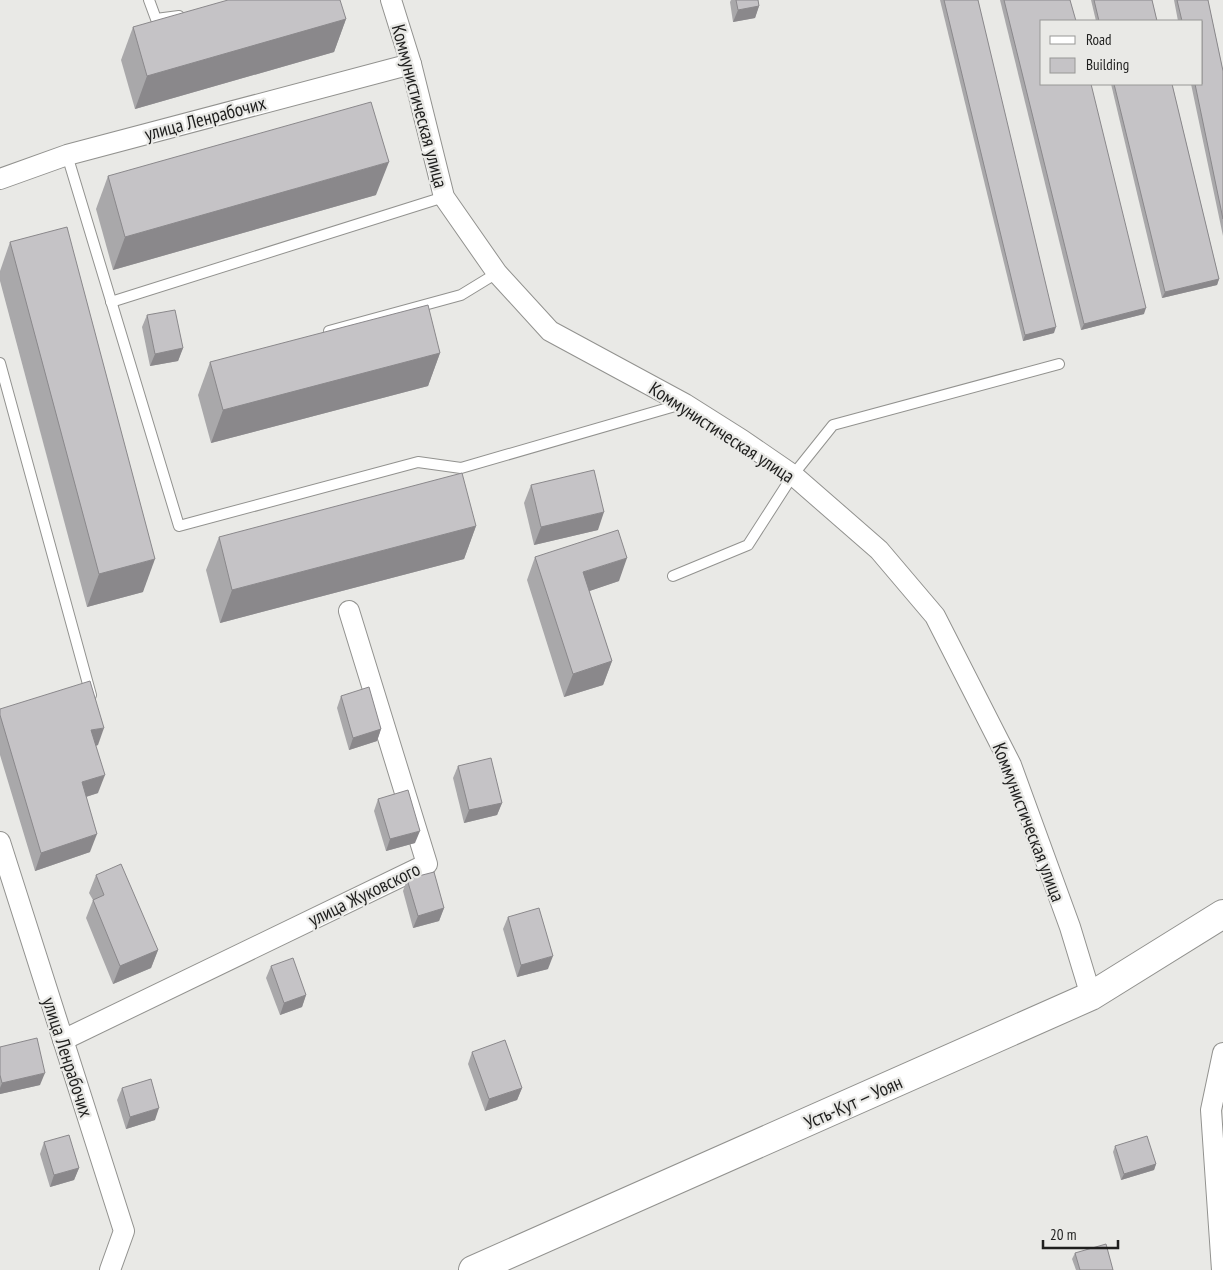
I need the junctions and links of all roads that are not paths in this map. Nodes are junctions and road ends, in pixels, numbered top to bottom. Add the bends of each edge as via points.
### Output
1 (149, 0) edge
2 (391, 0) edge
3 (185, 15) edge
4 (411, 64) junction
5 (67, 155) junction
6 (0, 179) edge
7 (444, 197) junction
8 (497, 273) junction
9 (111, 302) junction
10 (318, 334) edge
11 (0, 363) edge
12 (1059, 364) dead end
13 (685, 404) junction
14 (792, 475) junction
15 (672, 576) dead end
16 (349, 611) dead end
17 (94, 705) edge
18 (0, 842) edge
19 (1223, 914) edge
20 (1091, 996) junction
21 (63, 1040) junction
22 (1223, 1053) edge
23 (110, 1270) edge
24 (473, 1270) edge
25 (1222, 1270) edge

1 - 3 lane via 156,19
2 - 4 street, Коммунистическая улица
4 - 5 street, улица Ленрабочих
4 - 7 street, Коммунистическая улица
5 - 6 street, улица Ленрабочих
5 - 9 lane
7 - 8 street, Коммунистическая улица
7 - 9 lane
8 - 10 lane via 461,295
8 - 13 street, Коммунистическая улица via 550,331
9 - 13 lane via 179,526 418,462 461,468
11 - 17 lane
12 - 14 lane via 832,425
13 - 14 street, Коммунистическая улица
14 - 15 lane via 748,545
14 - 20 street, Коммунистическая улица via 879,550 935,616 1011,764 1070,927
16 - 21 street, улица Жуковского via 427,864
18 - 21 street, улица Ленрабочих
19 - 20 main road, Усть-Кут — Уоян
20 - 24 main road, Усть-Кут — Уоян
21 - 23 street, улица Ленрабочих via 124,1231
22 - 25 street via 1211,1110

